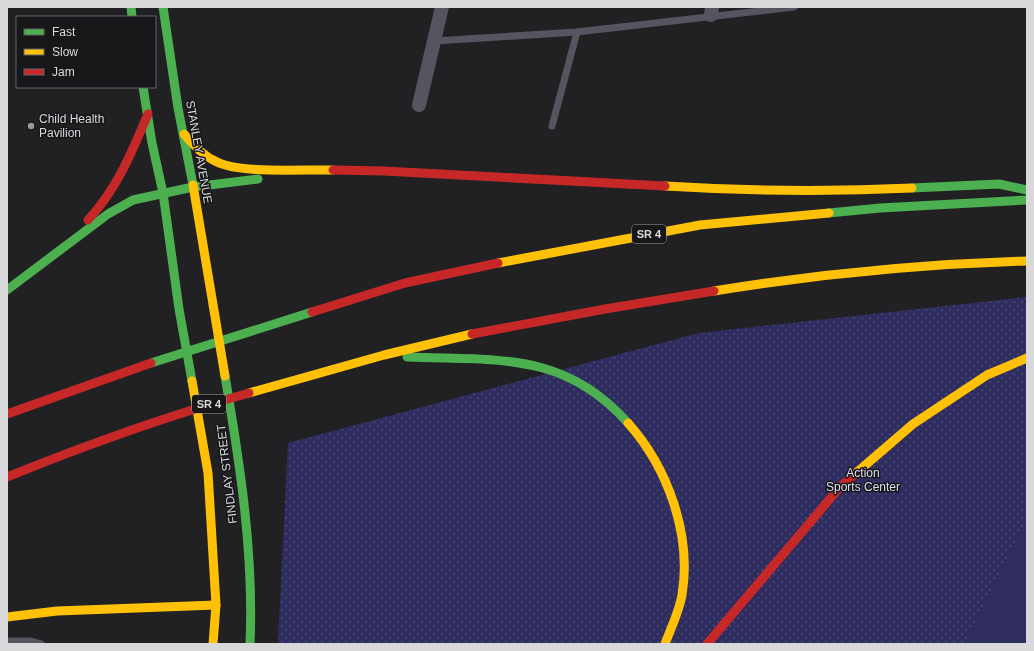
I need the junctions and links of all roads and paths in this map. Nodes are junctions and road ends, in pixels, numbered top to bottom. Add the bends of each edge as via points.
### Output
1 (163, 7) edge
2 (442, 7) edge
3 (794, 7) edge
4 (712, 11) edge
5 (577, 32) junction
6 (435, 41) junction
7 (143, 88) edge
8 (419, 105) dead end
9 (148, 114) junction
10 (552, 126) dead end
11 (184, 134) junction
12 (336, 169) junction
13 (193, 188) junction
14 (1027, 190) edge
15 (162, 193) junction
16 (1027, 200) edge
17 (48, 259) junction
18 (1027, 261) edge
19 (7, 290) edge
20 (212, 302) joint
21 (384, 355) junction
22 (1027, 358) edge
23 (7, 414) edge
24 (7, 477) edge
25 (216, 605) junction
26 (7, 617) edge
27 (7, 641) edge
28 (41, 644) edge
29 (213, 644) edge
30 (250, 644) edge
31 (665, 644) edge
32 (707, 644) edge

1 - 11 main road, STANLEY AVENUE
2 - 6 street
3 - 4 lane
4 - 5 lane
5 - 6 lane
5 - 10 lane
6 - 8 street
7 - 9 main road
9 - 15 main road
9 - 17 main road via 121,175 108,196 92,216
11 - 12 main road via 201,154 233,168
11 - 13 main road, STANLEY AVENUE
12 - 13 main road
12 - 14 main road via 738,190 854,191 999,184
13 - 15 main road
13 - 20 main road, STANLEY AVENUE
15 - 17 main road via 133,200 108,214
15 - 25 main road, FINDLAY STREET via 179,309 208,473
16 - 23 main road, SR 4 via 880,208 700,225 535,255 404,283 128,370
17 - 19 main road
18 - 21 main road, SR 4 via 957,263 769,282 605,309 463,336
20 - 30 main road, FINDLAY STREET via 240,466 252,603
21 - 24 main road, SR 4 via 212,403 133,429
21 - 31 main road via 492,358 540,366 577,380 612,405 645,441 667,483 680,523 684,564 680,604
22 - 32 main road via 987,375 913,424 840,487
25 - 26 main road via 57,611
25 - 29 main road, FINDLAY STREET
27 - 28 lane via 30,641

